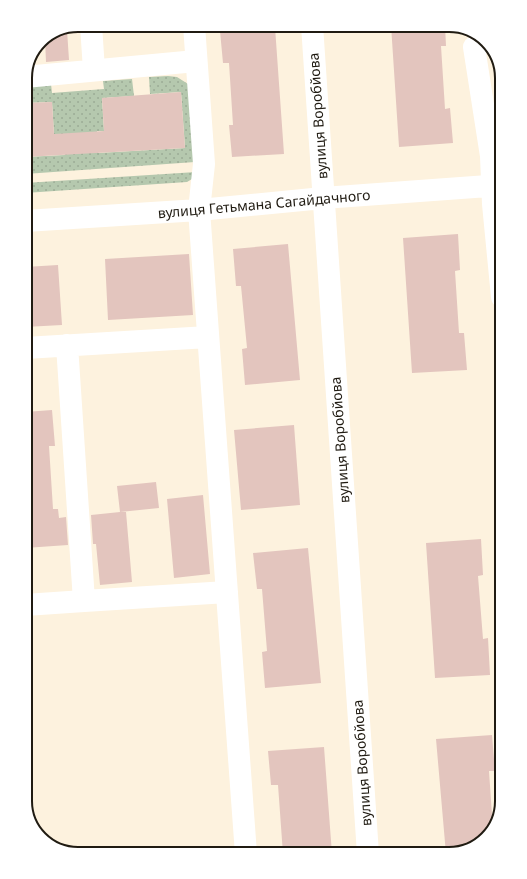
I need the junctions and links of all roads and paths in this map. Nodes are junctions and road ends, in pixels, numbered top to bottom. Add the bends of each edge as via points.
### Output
1 (91, 32) edge
2 (194, 32) edge
3 (312, 32) edge
4 (479, 43) edge
5 (196, 61) junction
6 (94, 70) junction
7 (32, 76) edge
8 (495, 176) edge
9 (495, 186) edge
10 (324, 198) junction
11 (200, 210) junction
12 (32, 221) edge
13 (208, 337) junction
14 (67, 345) junction
15 (32, 348) edge
16 (227, 592) junction
17 (84, 601) junction
18 (32, 605) edge
19 (245, 847) edge
20 (368, 847) edge

1 - 6 street
2 - 5 street
3 - 10 street, вулиця Воробйова
4 - 8 street
5 - 6 street
5 - 11 street via 204,164
6 - 7 street
9 - 10 street, вулиця Гетьмана Сагайдачного
10 - 11 street, вулиця Гетьмана Сагайдачного
10 - 20 street, вулиця Воробйова
11 - 12 street, вулиця Гетьмана Сагайдачного
11 - 13 street
13 - 14 street
13 - 16 street
14 - 15 street
14 - 17 street
16 - 17 street
16 - 19 street
17 - 18 street

